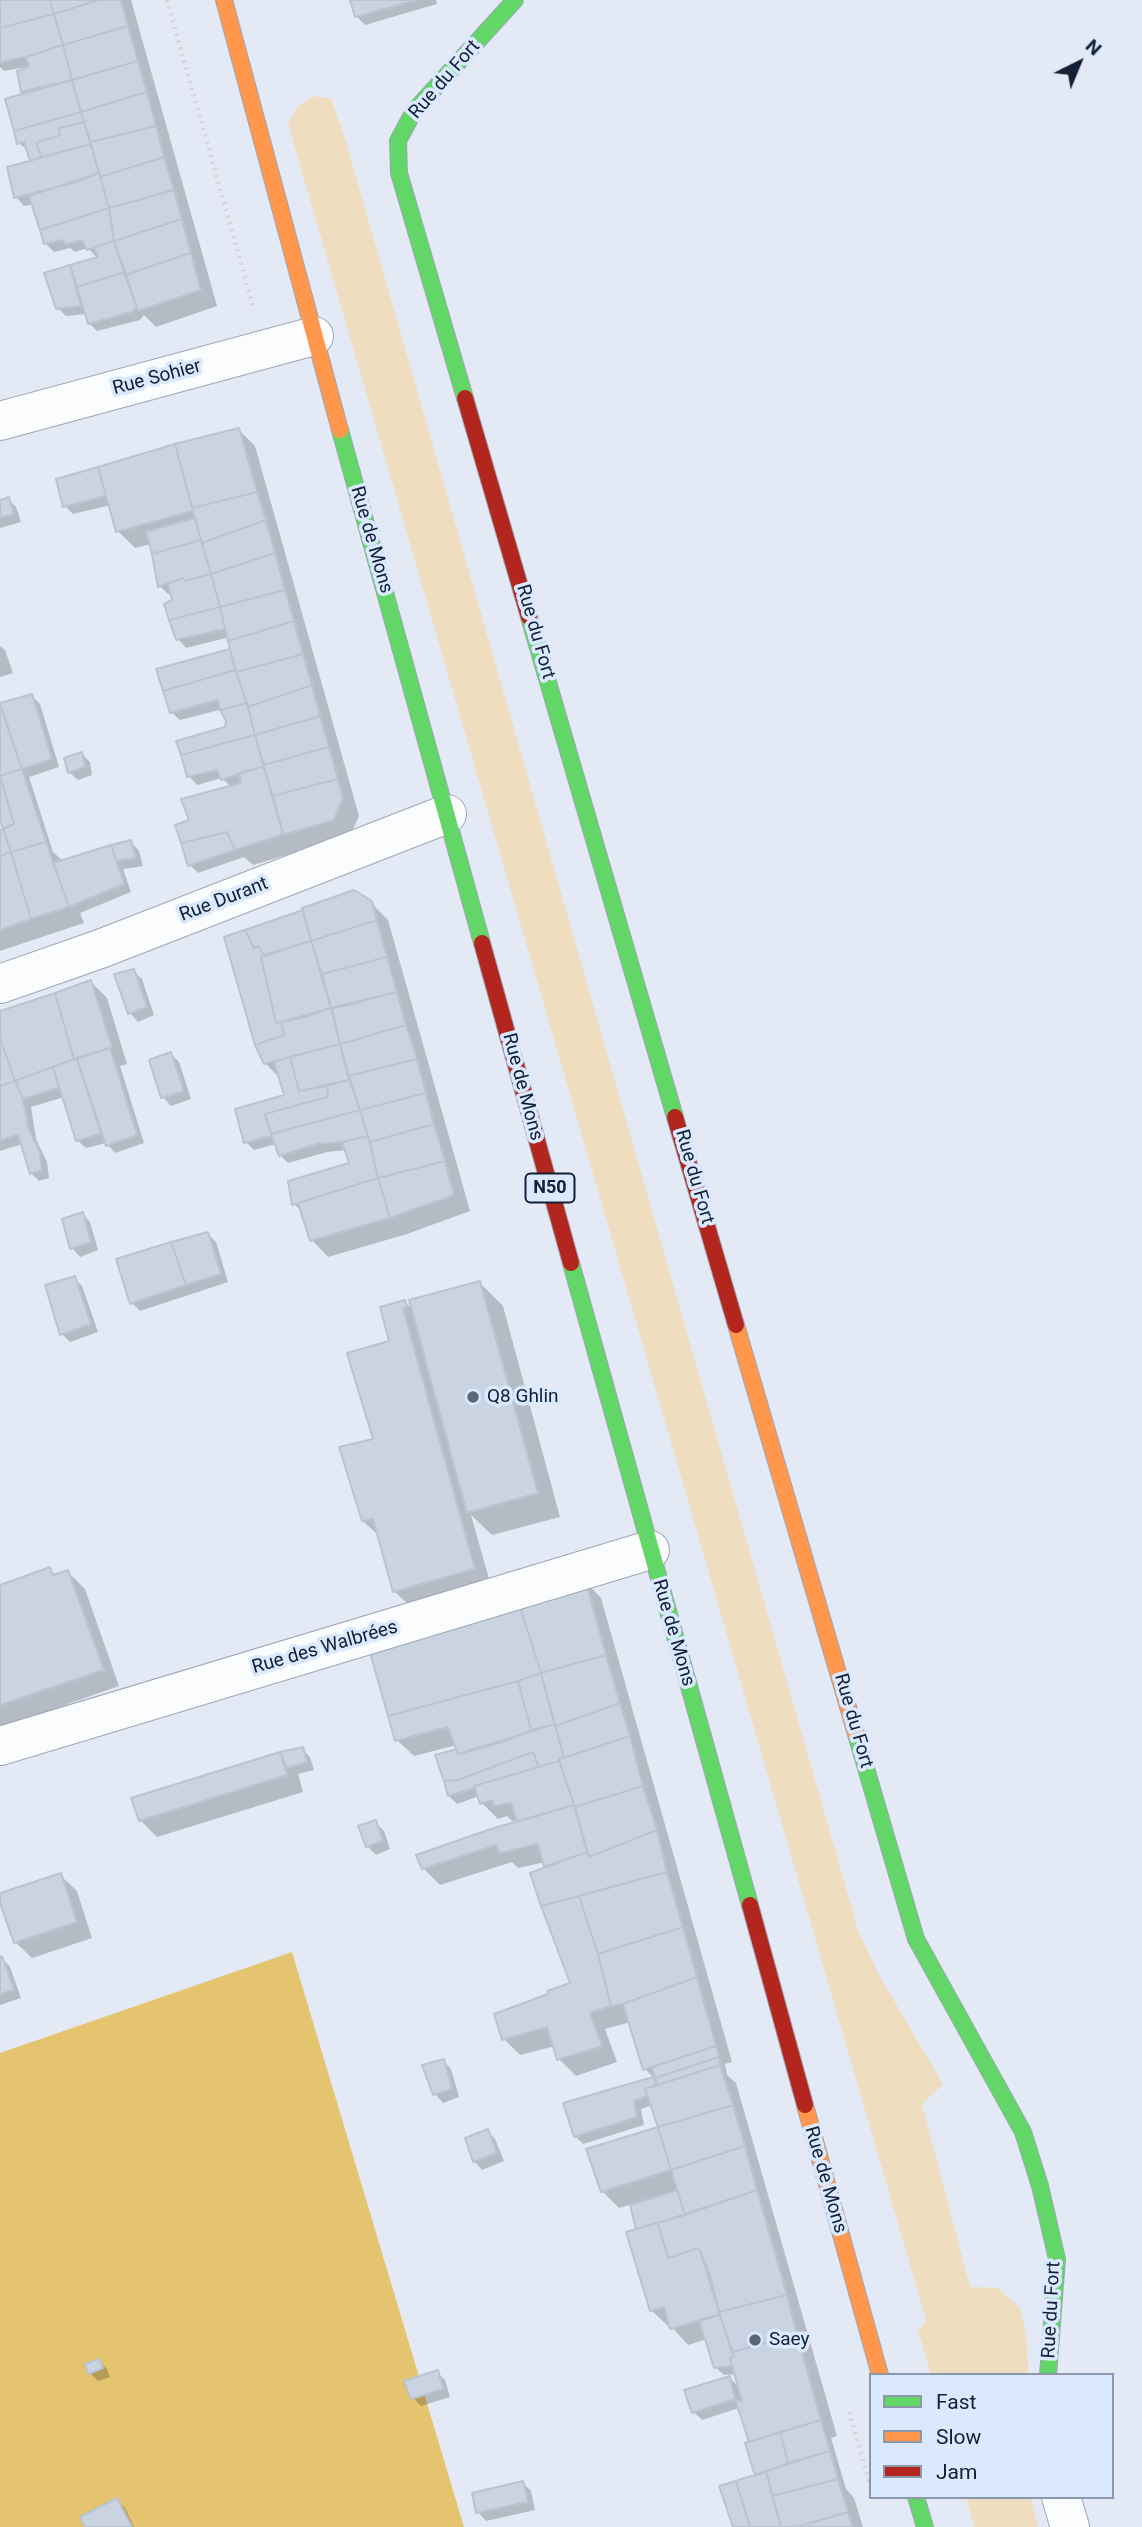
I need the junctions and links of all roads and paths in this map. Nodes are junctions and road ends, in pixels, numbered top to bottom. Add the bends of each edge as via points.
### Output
1 (224, 0) edge
2 (515, 0) edge
3 (314, 336) junction
4 (0, 421) edge
5 (447, 814) junction
6 (0, 984) edge
7 (650, 1550) junction
8 (0, 1746) edge
9 (879, 2373) edge
10 (1048, 2373) edge
11 (917, 2499) edge
12 (1062, 2499) edge
13 (925, 2527) edge
14 (1070, 2527) edge

1 - 3 main road, Rue de Mons / N50
2 - 10 main road, Rue du Fort via 414,111 398,141 399,173 916,1939 1023,2132 1040,2186 1057,2259
3 - 4 street, Rue Sohier
3 - 5 main road, Rue de Mons / N50
5 - 6 street, Rue Durant
5 - 7 main road, Rue de Mons / N50
7 - 8 street, Rue des Walbrées
7 - 9 main road, Rue de Mons / N50
11 - 13 main road
12 - 14 street

